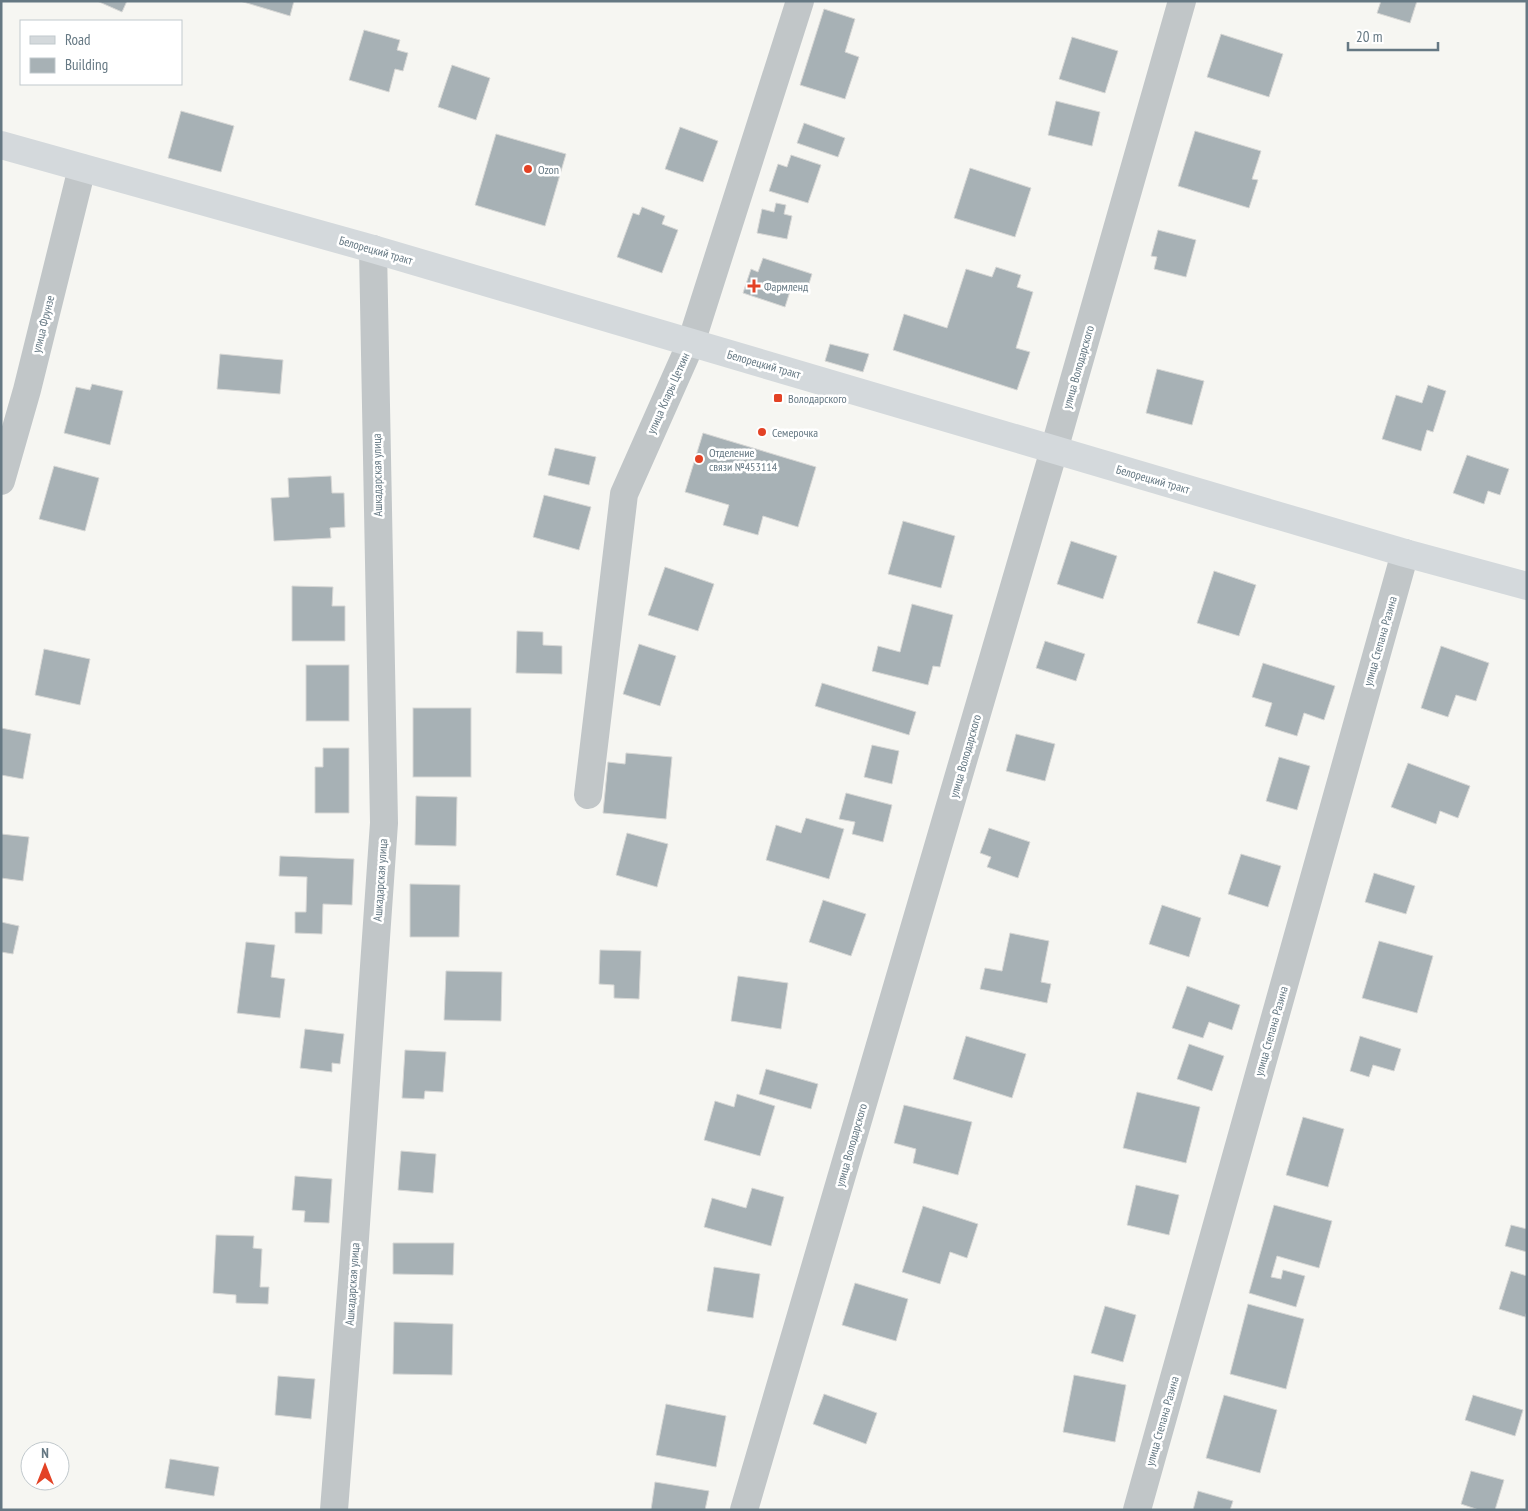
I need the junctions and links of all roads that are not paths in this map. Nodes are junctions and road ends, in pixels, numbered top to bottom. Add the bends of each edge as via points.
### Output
1 (800, 1) edge
2 (1182, 1) edge
3 (1, 145) edge
4 (82, 168) junction
5 (373, 249) junction
6 (691, 343) junction
7 (1054, 450) junction
8 (1, 480) edge
9 (1405, 553) junction
10 (1527, 586) edge
11 (588, 795) dead end
12 (334, 1510) edge
13 (744, 1510) edge
14 (1137, 1510) edge

1 - 6 street, улица Клары Цеткин
2 - 7 street, улица Володарского
3 - 4 street, Белорецкий тракт
4 - 5 street, Белорецкий тракт
4 - 8 street, улица Фрунзе via 27,390
5 - 6 street, Белорецкий тракт
5 - 12 street, Ашкадарская улица via 384,823
6 - 7 street, Белорецкий тракт
6 - 11 street, улица Клары Цеткин via 624,494
7 - 9 street, Белорецкий тракт
7 - 13 street, улица Володарского
9 - 10 street, Белорецкий тракт
9 - 14 street, улица Степана Разина

